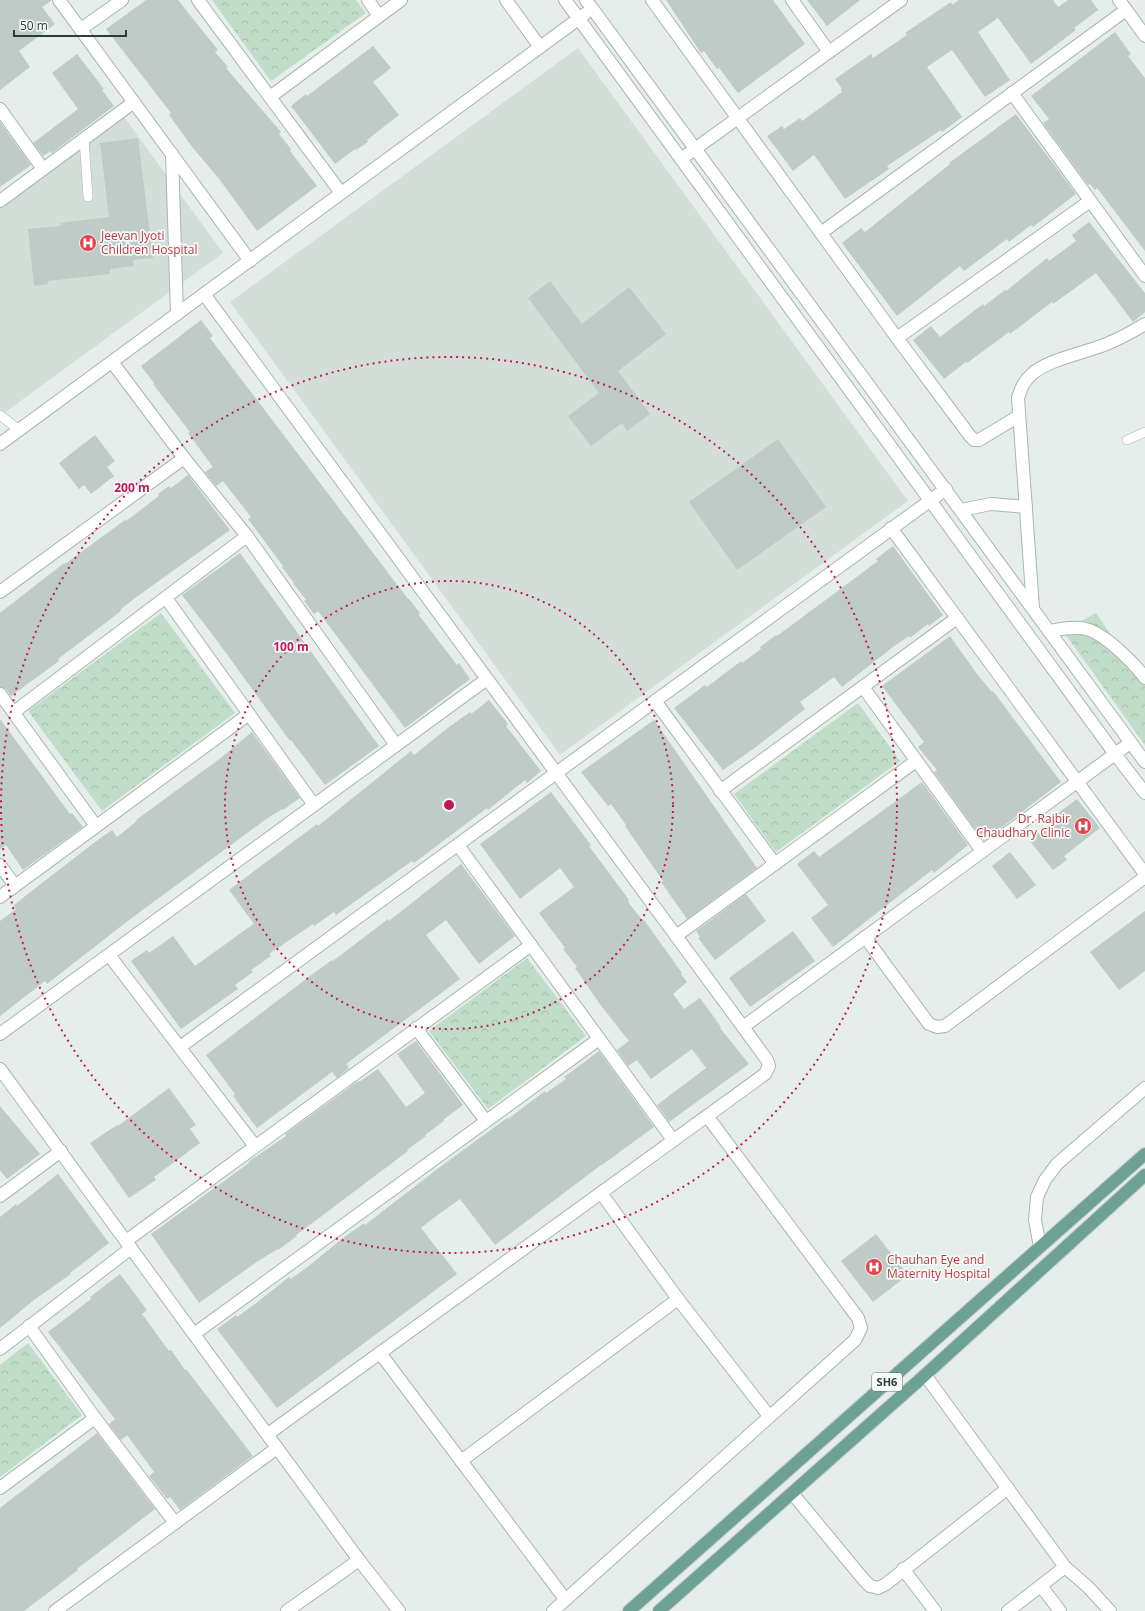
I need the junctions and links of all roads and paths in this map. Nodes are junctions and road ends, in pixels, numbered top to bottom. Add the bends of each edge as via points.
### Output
1 (59, 0) edge
2 (122, 0) edge
3 (198, 0) edge
4 (368, 0) edge
5 (401, 0) edge
6 (506, 0) edge
7 (565, 0) edge
8 (652, 0) edge
9 (792, 0) edge
10 (901, 0) edge
11 (1119, 0) edge
12 (589, 4) edge
13 (1126, 10) junction
14 (379, 16) junction
15 (579, 19) junction
16 (81, 29) junction
17 (1145, 36) edge
18 (540, 47) junction
19 (829, 52) junction
20 (1012, 93) junction
21 (270, 97) junction
22 (134, 102) junction
23 (0, 109) edge
24 (738, 118) junction
25 (84, 139) junction
26 (696, 149) junction
27 (172, 154) junction
28 (681, 159) junction
29 (43, 169) junction
30 (341, 193) junction
31 (88, 197) dead end
32 (1090, 200) junction
33 (0, 201) edge
34 (821, 233) junction
35 (250, 261) junction
36 (1145, 276) edge
37 (204, 294) junction
38 (177, 314) junction
39 (1145, 324) edge
40 (897, 338) junction
41 (112, 362) junction
42 (0, 415) edge
43 (1019, 416) junction
44 (19, 430) junction
45 (1145, 432) edge
46 (1127, 440) dead end
47 (0, 444) edge
48 (184, 458) junction
49 (946, 489) junction
50 (930, 500) junction
51 (1026, 507) junction
52 (961, 510) junction
53 (891, 528) junction
54 (247, 536) junction
55 (0, 592) edge
56 (166, 598) junction
57 (1033, 608) junction
58 (958, 618) junction
59 (1049, 631) junction
60 (1141, 663) edge
61 (1145, 678) edge
62 (487, 679) junction
63 (863, 687) junction
64 (0, 694) edge
65 (655, 701) junction
66 (14, 712) junction
67 (249, 714) junction
68 (1130, 743) junction
69 (396, 745) junction
70 (1115, 754) junction
71 (916, 761) junction
72 (1145, 762) edge
73 (556, 773) junction
74 (1077, 782) junction
75 (720, 791) junction
76 (1145, 793) edge
77 (314, 805) junction
78 (96, 826) junction
79 (458, 845) junction
80 (982, 851) junction
81 (775, 864) junction
82 (0, 865) edge
83 (1145, 874) edge
84 (1145, 877) edge
85 (15, 886) junction
86 (0, 897) edge
87 (676, 936) junction
88 (865, 937) junction
89 (531, 944) junction
90 (109, 955) junction
91 (743, 1027) junction
92 (416, 1028) junction
93 (0, 1034) edge
94 (599, 1039) junction
95 (180, 1047) junction
96 (0, 1068) edge
97 (1145, 1088) edge
98 (707, 1116) junction
99 (486, 1122) junction
100 (674, 1140) junction
101 (255, 1146) junction
102 (60, 1151) junction
103 (1145, 1154) edge
104 (1145, 1175) edge
105 (601, 1193) junction
106 (0, 1196) edge
107 (129, 1244) junction
108 (1040, 1247) junction
109 (678, 1299) junction
110 (29, 1326) junction
111 (194, 1334) junction
112 (0, 1348) edge
113 (380, 1353) junction
114 (925, 1375) junction
115 (770, 1416) junction
116 (95, 1418) junction
117 (268, 1434) junction
118 (277, 1448) junction
119 (461, 1461) junction
120 (0, 1488) edge
121 (1008, 1488) junction
122 (792, 1493) junction
123 (175, 1523) junction
124 (359, 1560) junction
125 (1065, 1566) junction
126 (903, 1569) junction
127 (1041, 1586) junction
128 (566, 1600) junction
129 (55, 1611) edge
130 (287, 1611) edge
131 (399, 1611) edge
132 (553, 1611) edge
133 (629, 1611) edge
134 (659, 1611) edge
135 (935, 1611) edge
136 (1008, 1611) edge
137 (1060, 1611) edge
138 (1110, 1611) edge

1 - 16 street
2 - 16 street
3 - 21 street
4 - 14 street
5 - 14 street
6 - 18 street
7 - 15 street
8 - 24 street
9 - 19 street
10 - 19 street
11 - 13 street
12 - 15 street
12 - 26 street
13 - 17 street
13 - 20 street
14 - 21 street
15 - 18 street
15 - 28 street
16 - 22 street
18 - 30 street
19 - 24 street
20 - 32 street
20 - 34 street
21 - 30 street
22 - 25 street
22 - 27 street
23 - 29 street
24 - 26 street
24 - 34 street
25 - 29 street
25 - 31 lane
26 - 28 street
26 - 49 street
27 - 35 street
27 - 38 street
28 - 50 street
29 - 33 street
30 - 35 street
32 - 36 street
32 - 40 street
34 - 40 street
35 - 37 street
37 - 38 street
37 - 62 street
38 - 41 street
39 - 43 street via 1112,342 1045,365 1032,374 1022,385 1018,398
40 - 43 street via 974,440 985,438
41 - 44 street
41 - 48 street
42 - 44 lane
43 - 51 street
44 - 47 street
45 - 46 lane
48 - 54 street
48 - 55 street
49 - 50 street
49 - 52 street
50 - 53 street
50 - 70 street
51 - 52 street via 991,504
51 - 57 street
52 - 57 street
53 - 58 street
53 - 65 street
54 - 56 street
54 - 69 street
56 - 66 street
56 - 67 street
57 - 59 street
58 - 63 street
58 - 74 street
59 - 60 street via 1086,629 1098,634
59 - 68 street
60 - 61 street
62 - 69 street
62 - 73 street
63 - 71 street
63 - 75 street
64 - 66 street
65 - 73 street
65 - 75 street
66 - 78 street
67 - 77 street
67 - 78 street
68 - 70 street
68 - 72 street
69 - 77 street
70 - 74 street
70 - 76 street
71 - 80 street
71 - 81 street
73 - 79 street
73 - 87 street
74 - 80 street
74 - 83 street
75 - 81 street
77 - 90 street
78 - 85 street
79 - 89 street
79 - 95 street
80 - 88 street
81 - 87 street
82 - 85 street
84 - 88 street via 945,1026 937,1028 929,1024
85 - 86 street
87 - 91 street
88 - 91 street
89 - 92 street
89 - 94 street
90 - 93 street
90 - 95 street
91 - 98 street via 767,1060 768,1066 764,1074
92 - 99 street
92 - 101 street
94 - 99 street
94 - 100 street
95 - 101 street
96 - 102 street
97 - 108 street via 1057,1164 1045,1180 1037,1197 1035,1220
98 - 100 street
98 - 115 street via 858,1318 861,1328 855,1340
99 - 111 street
100 - 105 street
101 - 107 street
102 - 106 street
102 - 107 street
103 - 108 main road, SH6
104 - 114 main road, SH6
105 - 109 street
105 - 113 street
107 - 110 street
107 - 111 street
108 - 133 main road, SH6
109 - 115 street
109 - 119 street
110 - 112 street
110 - 116 street
111 - 117 street
113 - 117 street
113 - 119 street
114 - 121 street
114 - 122 main road, SH6
115 - 128 street
116 - 120 street
116 - 123 street
117 - 118 street
118 - 123 street
118 - 124 street
119 - 128 street
121 - 125 street
121 - 126 street
122 - 126 street via 870,1586 878,1588 886,1584
122 - 134 main road, SH6
123 - 129 street
124 - 130 street
124 - 131 street
125 - 127 street
125 - 138 street
126 - 135 street
127 - 136 street
127 - 137 street
128 - 132 street

